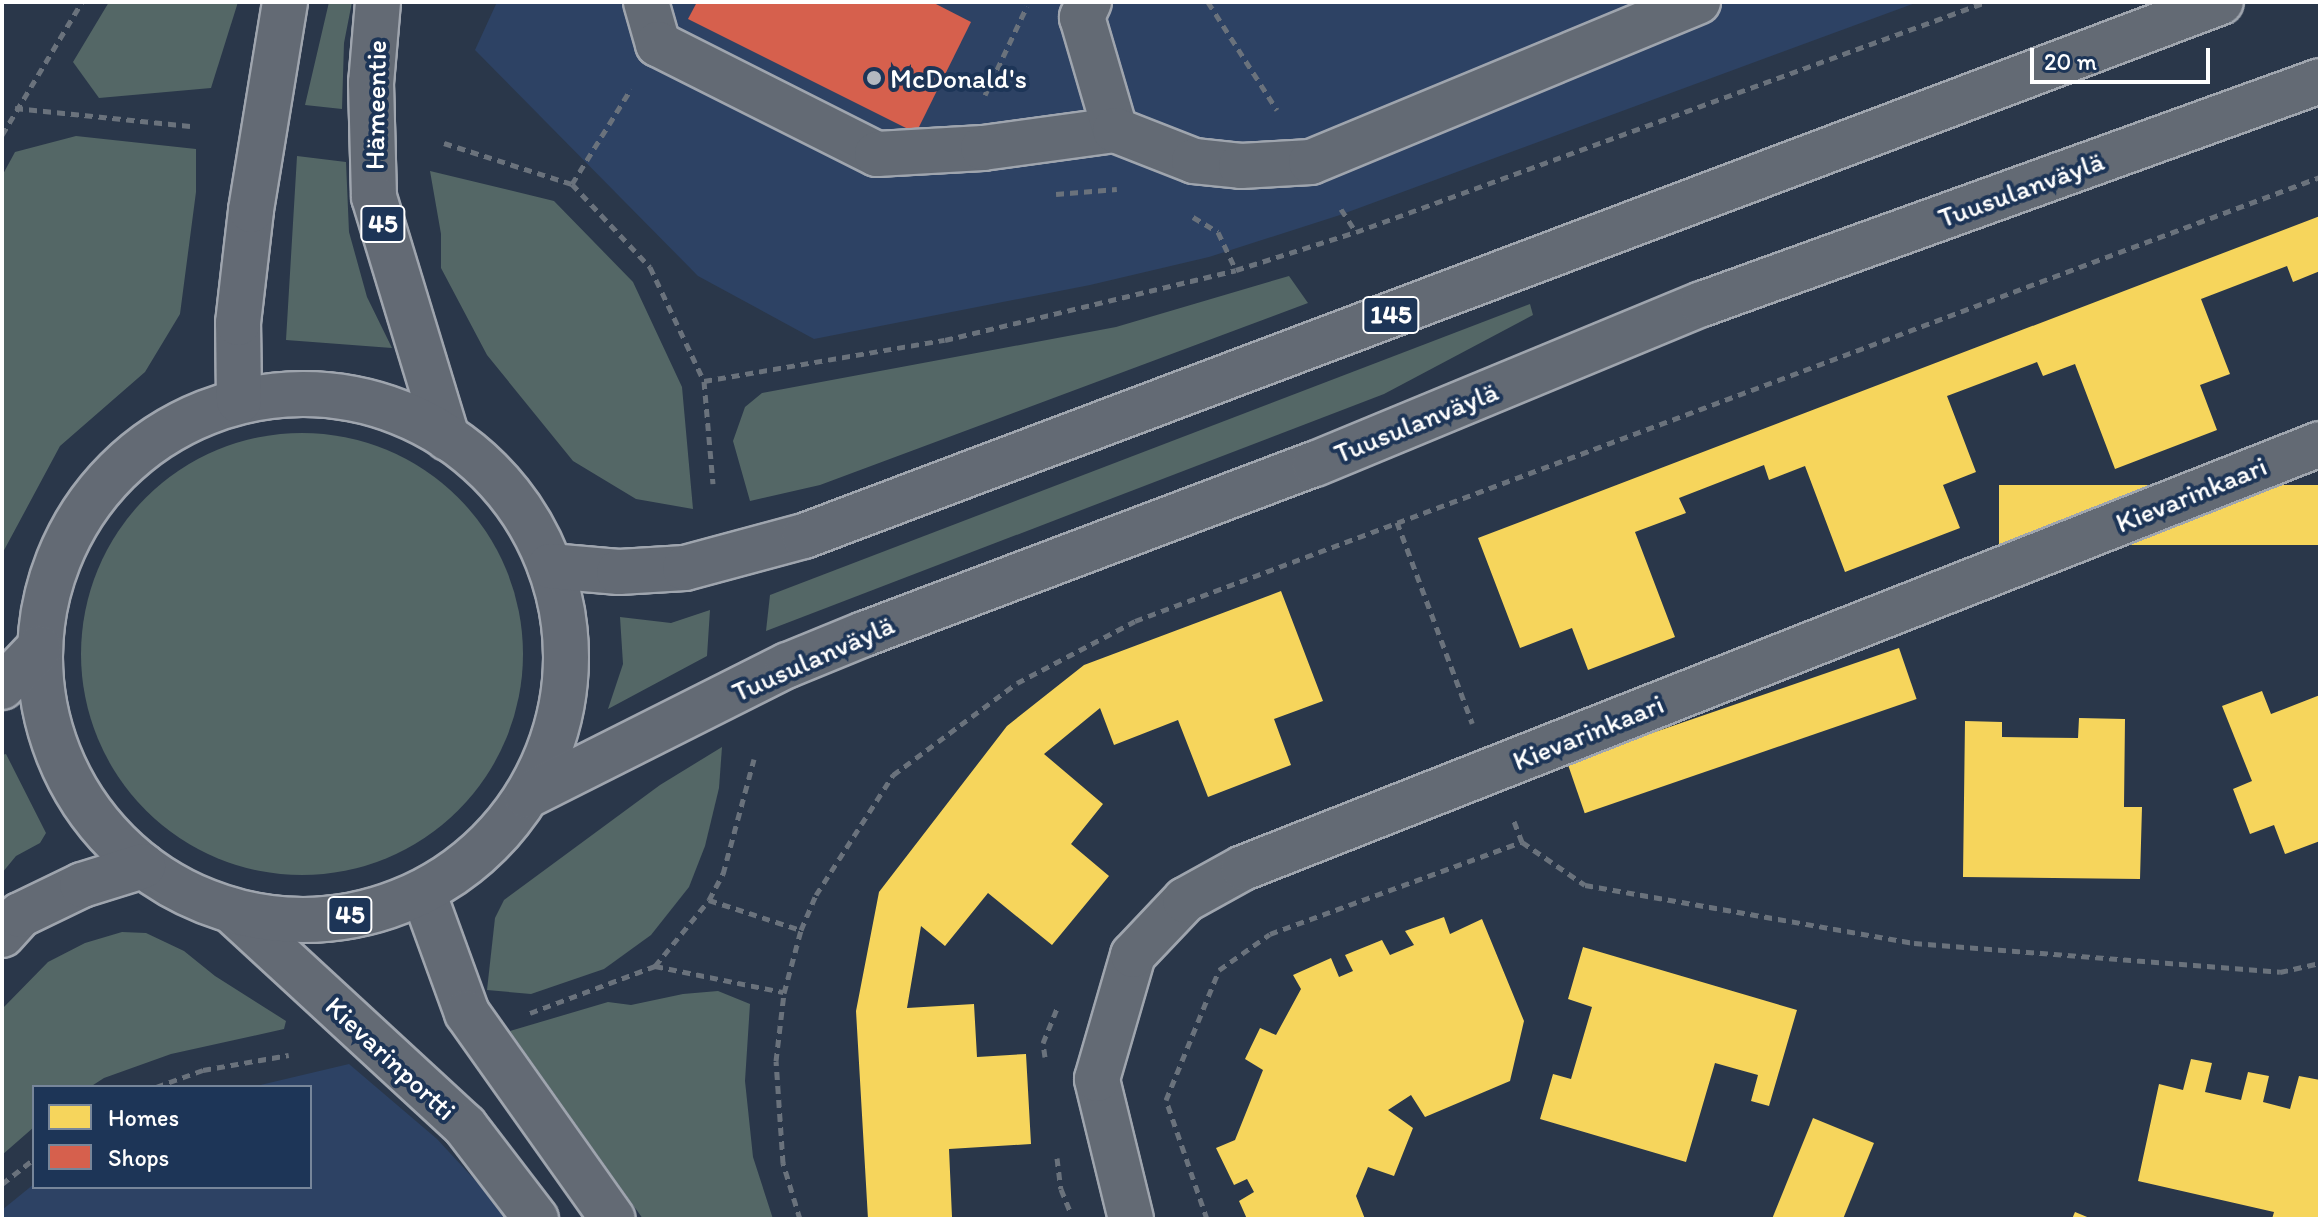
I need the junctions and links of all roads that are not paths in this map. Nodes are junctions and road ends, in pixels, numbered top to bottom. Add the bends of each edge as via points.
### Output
1 (285, 2) edge
2 (378, 2) edge
3 (646, 2) edge
4 (1698, 2) edge
5 (2221, 2) edge
6 (1074, 7) edge
7 (2320, 81) edge
8 (1115, 130) junction
9 (239, 401) junction
10 (447, 438) junction
11 (2320, 444) edge
12 (550, 566) junction
13 (39, 648) junction
14 (2, 687) edge
15 (527, 796) junction
16 (143, 866) junction
17 (423, 892) junction
18 (232, 911) junction
19 (2, 935) edge
20 (536, 1219) edge
21 (613, 1219) edge
22 (1131, 1219) edge

1 - 9 main road via 251,210 238,323
2 - 10 main road, Hämeentie / 45 via 371,83 374,197
3 - 8 main road via 658,44 877,154 983,148
4 - 8 main road via 1311,162 1241,166 1194,161
5 - 12 main road, 145 via 804,536 685,568 619,572
6 - 8 main road
7 - 15 main road, Tuusulanväylä via 1702,304 1315,464 864,634 788,665
9 - 10 main road via 286,393 335,395 382,405
9 - 13 main road via 194,416 152,440 115,471 84,509 61,551 45,599
10 - 12 main road, 45 via 502,484 530,522
11 - 22 main road, Kievarinkaari via 1243,868 1185,900 1133,955 1097,1079
12 - 15 main road, 45 via 563,612 566,660 549,753
13 - 14 main road
13 - 16 main road via 42,698 55,747 77,792 106,832
15 - 17 main road, 45 via 463,867
16 - 18 main road, 45 via 185,893
16 - 19 main road via 82,885 20,915
17 - 18 main road, 45 via 378,910 331,919 281,920
17 - 21 main road via 467,1013
18 - 20 main road, Kievarinportti via 465,1126

